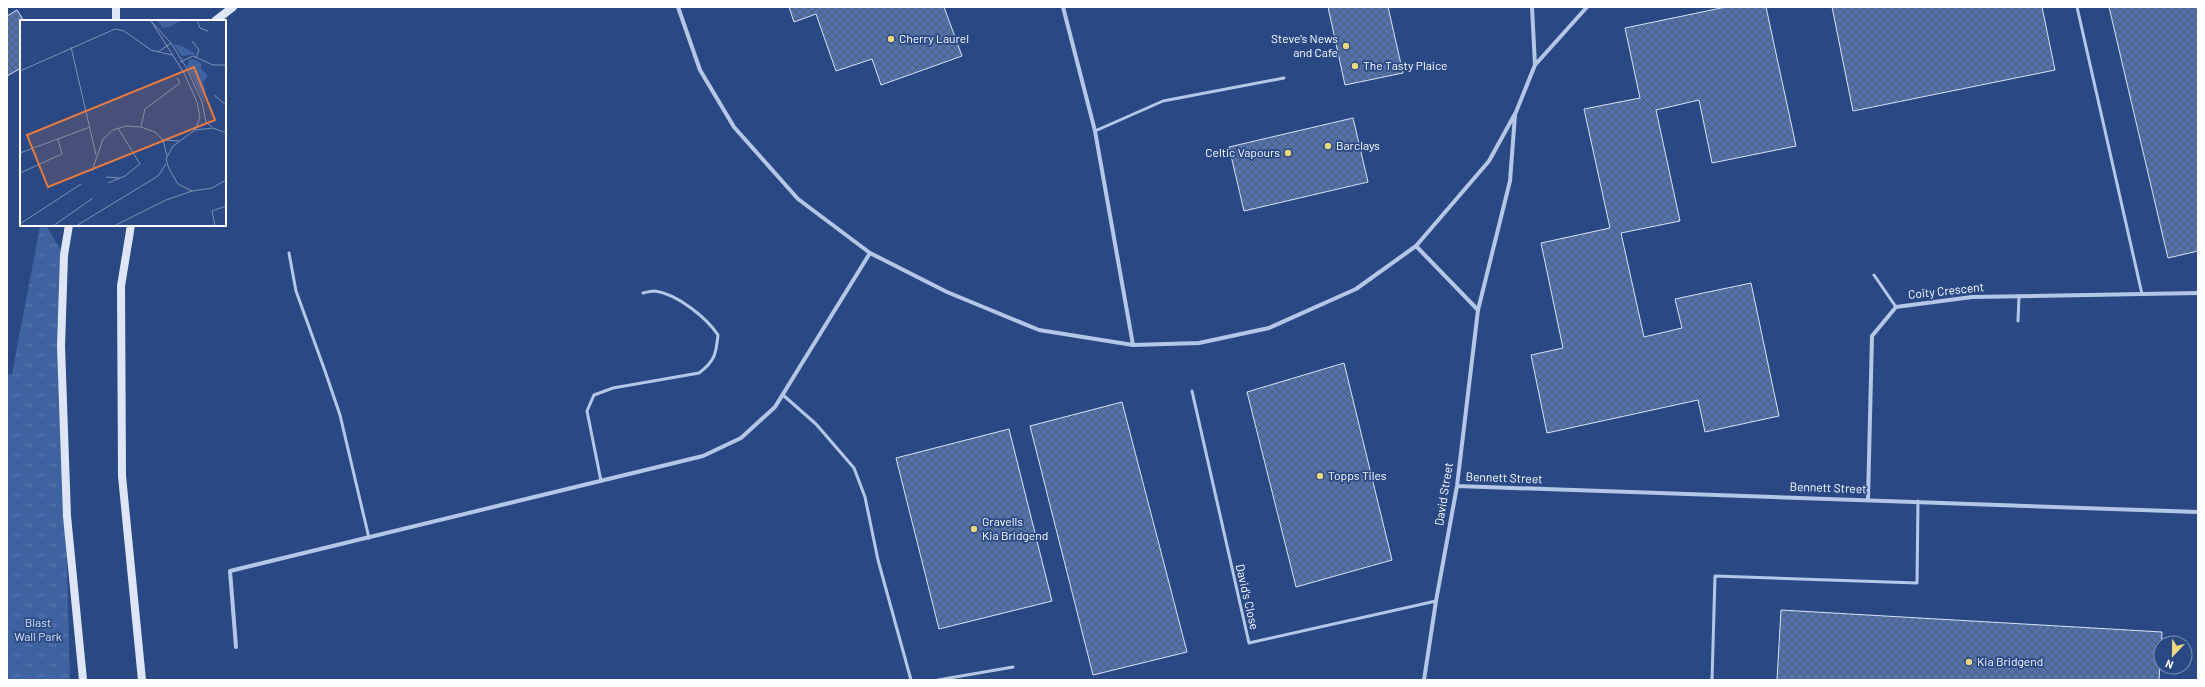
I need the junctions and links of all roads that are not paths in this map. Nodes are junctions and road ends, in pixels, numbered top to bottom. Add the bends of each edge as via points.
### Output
1 (116, 7) edge
2 (233, 7) edge
3 (1063, 7) edge
4 (1532, 7) edge
5 (1587, 7) edge
6 (2077, 7) edge
7 (676, 8) edge
8 (116, 20) edge
9 (216, 20) edge
10 (1535, 66) junction
11 (1284, 78) dead end
12 (1516, 112) junction
13 (1095, 131) junction
14 (70, 226) edge
15 (131, 226) edge
16 (1416, 246) junction
17 (289, 253) dead end
18 (870, 253) junction
19 (1874, 275) dead end
20 (643, 293) dead end
21 (2198, 293) edge
22 (2142, 294) junction
23 (2019, 296) junction
24 (1896, 307) junction
25 (1478, 310) junction
26 (2018, 320) dead end
27 (1132, 344) junction
28 (1192, 391) dead end
29 (783, 395) junction
30 (601, 481) junction
31 (1457, 486) junction
32 (1868, 499) junction
33 (1918, 501) junction
34 (2198, 512) edge
35 (369, 538) junction
36 (1436, 601) junction
37 (236, 648) dead end
38 (1013, 667) dead end
39 (83, 680) edge
40 (142, 680) edge
41 (911, 680) edge
42 (938, 680) edge
43 (1424, 680) edge
44 (1712, 680) edge

1 - 8 main road
2 - 9 main road
3 - 13 street
4 - 10 street
5 - 10 street
6 - 22 lane
7 - 18 street via 700,70 734,127 798,199
10 - 12 street
11 - 13 lane via 1163,101
12 - 16 street via 1489,160
12 - 25 street, David Street via 1510,181
13 - 27 street
14 - 39 main road via 64,255 61,346 67,516
15 - 40 main road via 121,286 122,476
16 - 25 street
16 - 27 street via 1356,289 1269,328 1199,343
17 - 35 lane via 296,292 340,415
18 - 27 street via 947,292 1039,330
18 - 29 street
19 - 24 lane
20 - 30 lane via 656,291 677,300 710,323 718,335 716,351 711,364 699,372 594,394 587,411
21 - 22 street, Coity Crescent
22 - 23 street, Coity Crescent
23 - 24 street, Coity Crescent via 1972,297
23 - 26 lane
24 - 32 street, Coity Crescent via 1872,336
25 - 31 street, David Street
28 - 36 lane, David's Close via 1249,643
29 - 30 street via 775,407 741,438 703,456
29 - 41 lane via 816,424 854,468 865,497 878,560
30 - 35 street
31 - 32 street, Bennett Street
31 - 36 street, David Street
32 - 33 street, Bennett Street
33 - 34 street, Bennett Street
33 - 44 lane via 1917,583 1715,576
35 - 37 street via 230,571
36 - 43 street, David Street
38 - 42 lane

